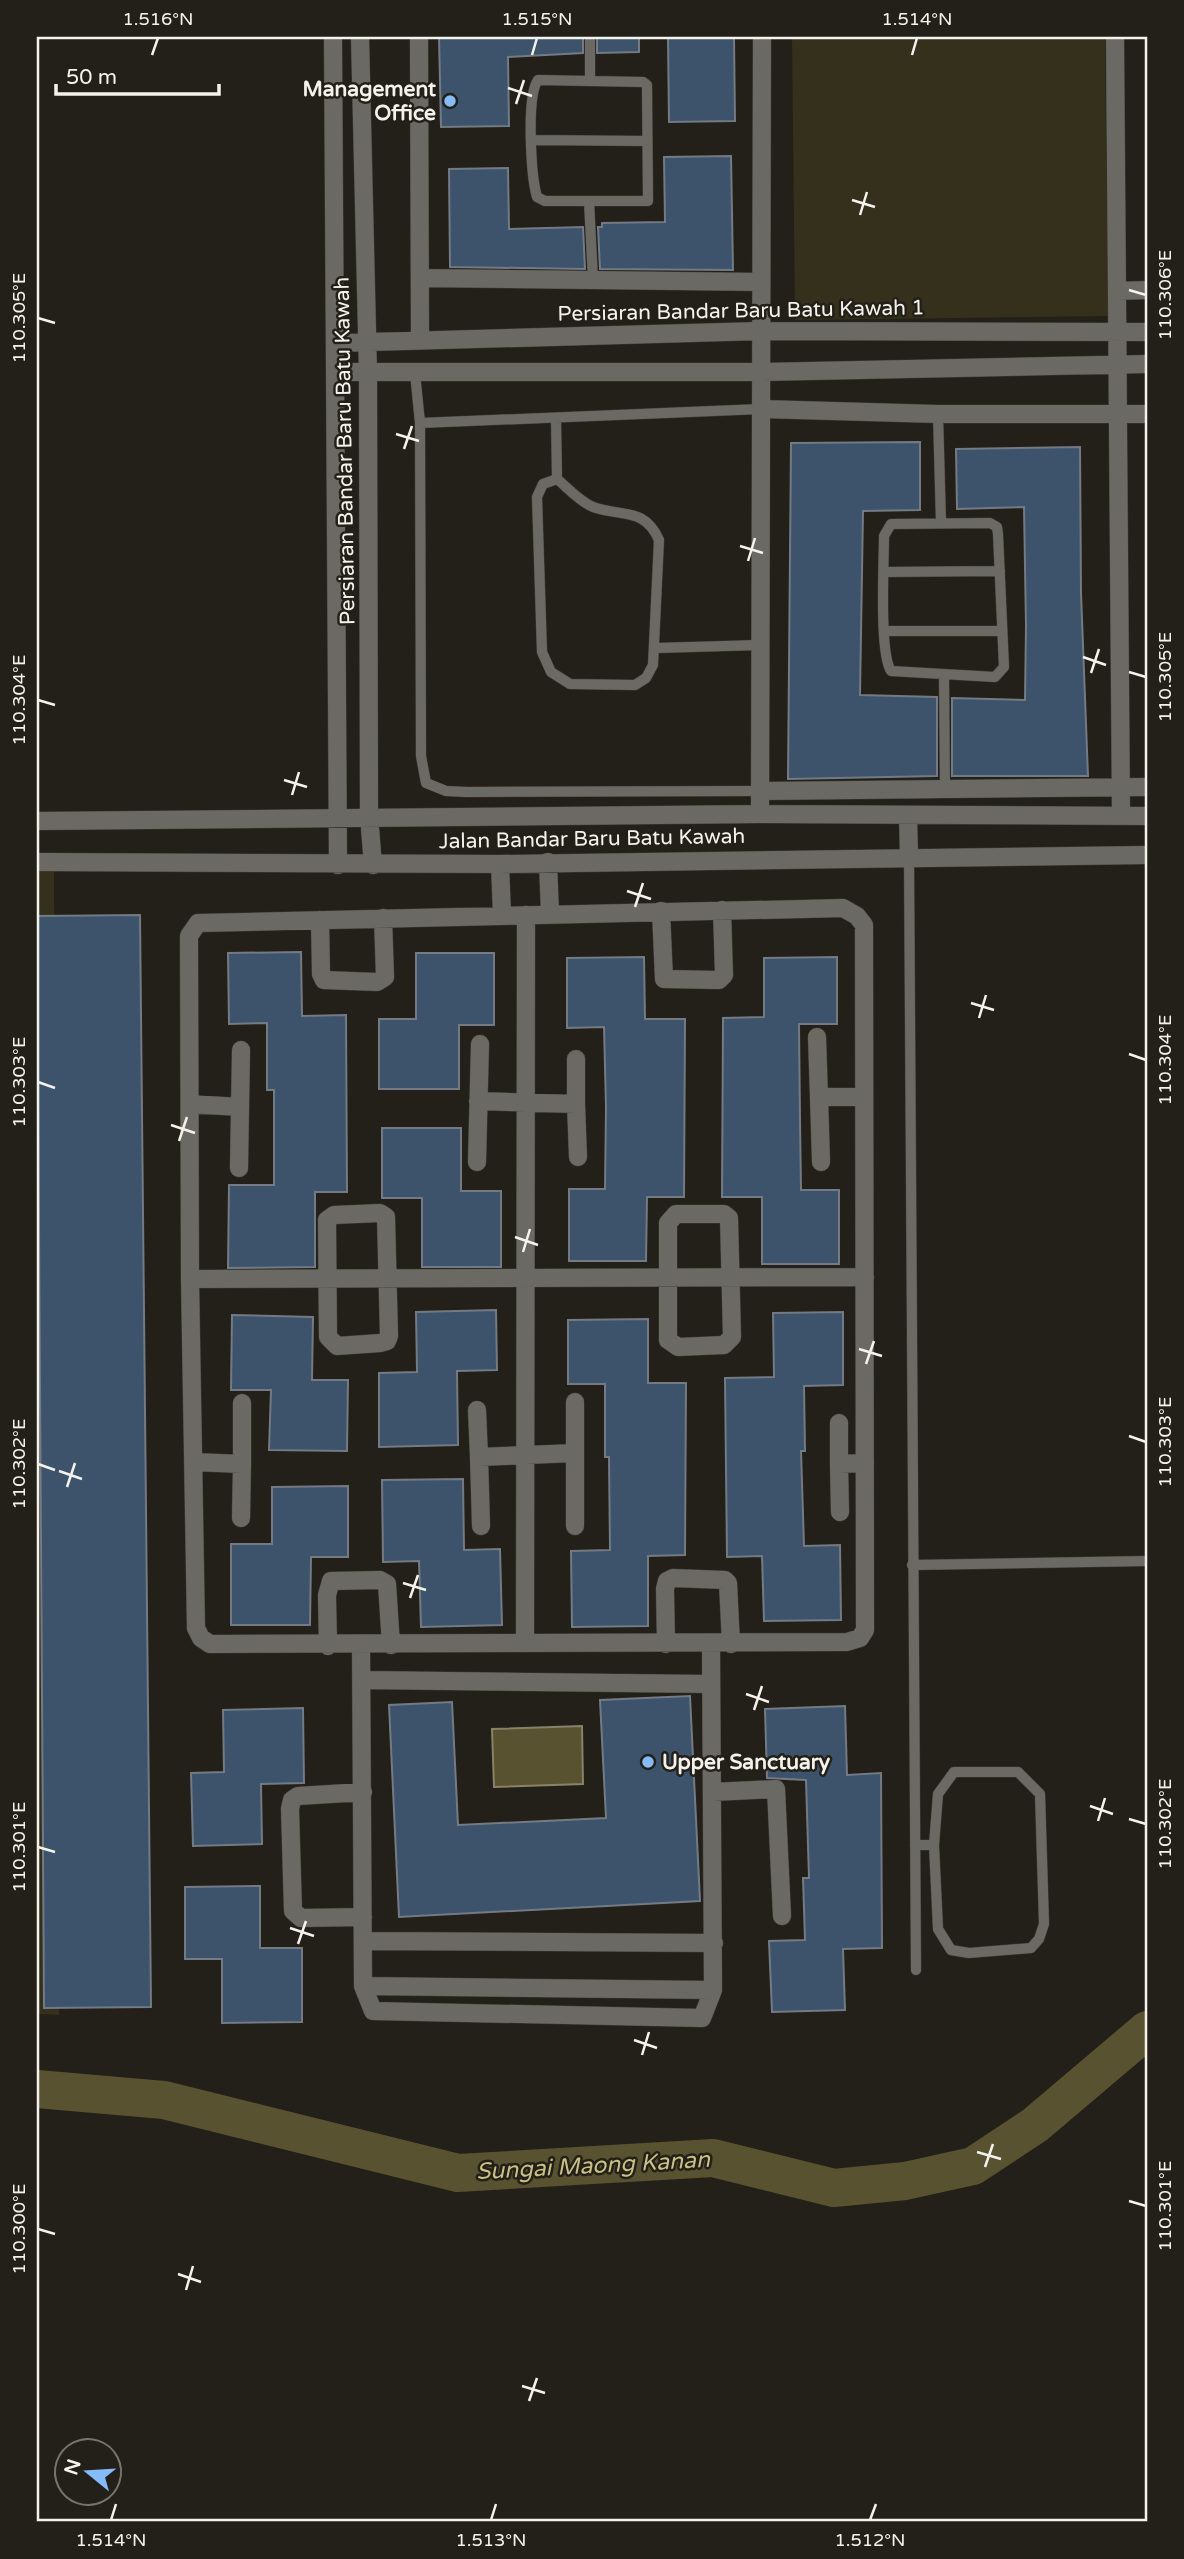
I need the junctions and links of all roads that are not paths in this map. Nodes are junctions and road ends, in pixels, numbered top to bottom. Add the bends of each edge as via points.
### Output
1 (333, 37) edge
2 (360, 37) edge
3 (419, 37) edge
4 (590, 37) edge
5 (762, 37) edge
6 (1115, 37) edge
7 (590, 81) junction
8 (532, 140) junction
9 (648, 141) junction
10 (589, 201) junction
11 (419, 278) junction
12 (593, 280) junction
13 (761, 282) junction
14 (1117, 290) junction
15 (1147, 290) edge
16 (761, 331) junction
17 (1117, 332) junction
18 (1147, 332) edge
19 (420, 339) junction
20 (368, 342) junction
21 (335, 343) junction
22 (1147, 364) edge
23 (1118, 365) junction
24 (335, 372) junction
25 (761, 372) junction
26 (368, 373) junction
27 (415, 373) junction
28 (761, 409) junction
29 (938, 414) junction
30 (1118, 414) junction
31 (1147, 414) edge
32 (556, 418) junction
33 (420, 423) junction
34 (557, 479) junction
35 (941, 523) junction
36 (1000, 571) junction
37 (884, 572) junction
38 (885, 631) junction
39 (1002, 631) junction
40 (760, 645) junction
41 (656, 648) junction
42 (944, 676) junction
43 (1121, 787) junction
44 (1147, 787) edge
45 (945, 789) junction
46 (760, 791) junction
47 (760, 814) junction
48 (908, 815) junction
49 (369, 816) junction
50 (1121, 816) junction
51 (1147, 816) edge
52 (336, 817) junction
53 (37, 821) edge
54 (1147, 855) edge
55 (909, 857) junction
56 (37, 862) edge
57 (548, 862) junction
58 (500, 864) junction
59 (338, 865) junction
60 (373, 865) junction
61 (722, 910) junction
62 (661, 911) junction
63 (550, 914) junction
64 (502, 915) junction
65 (526, 915) junction
66 (383, 918) junction
67 (320, 920) junction
68 (817, 1037) dead end
69 (480, 1044) dead end
70 (242, 1050) dead end
71 (576, 1059) dead end
72 (818, 1097) junction
73 (864, 1097) junction
74 (478, 1101) junction
75 (527, 1102) junction
76 (190, 1104) junction
77 (576, 1104) junction
78 (240, 1107) junction
79 (578, 1157) dead end
80 (477, 1162) dead end
81 (821, 1162) dead end
82 (239, 1168) dead end
83 (864, 1277) junction
84 (388, 1278) junction
85 (527, 1278) junction
86 (668, 1278) junction
87 (732, 1278) junction
88 (190, 1279) junction
89 (326, 1279) junction
90 (575, 1402) dead end
91 (242, 1403) dead end
92 (477, 1410) dead end
93 (839, 1423) dead end
94 (575, 1453) junction
95 (527, 1455) junction
96 (479, 1457) junction
97 (193, 1462) junction
98 (865, 1463) junction
99 (242, 1464) junction
100 (839, 1464) junction
101 (840, 1512) dead end
102 (241, 1518) dead end
103 (481, 1525) dead end
104 (575, 1526) dead end
105 (1147, 1561) edge
106 (912, 1565) junction
107 (526, 1643) junction
108 (666, 1644) junction
109 (711, 1644) junction
110 (731, 1644) junction
111 (391, 1645) junction
112 (328, 1646) junction
113 (360, 1646) junction
114 (363, 1680) junction
115 (710, 1684) junction
116 (363, 1792) junction
117 (713, 1792) junction
118 (915, 1845) junction
119 (934, 1845) junction
120 (782, 1916) dead end
121 (363, 1917) junction
122 (363, 1941) junction
123 (714, 1942) junction
124 (916, 1970) dead end
125 (363, 1986) junction
126 (713, 1990) junction

1 - 21 street, Persiaran Bandar Baru Batu Kawah
2 - 20 street, Persiaran Bandar Baru Batu Kawah
3 - 11 street
4 - 7 lane
5 - 13 street
6 - 14 street
7 - 8 lane via 538,80 533,93
7 - 9 lane via 647,85
8 - 9 lane
8 - 10 lane via 537,197
9 - 10 lane via 648,201
10 - 12 lane
11 - 12 street
11 - 19 street
12 - 13 street
13 - 16 street
14 - 15 street
14 - 17 street
16 - 17 street, Persiaran Bandar Baru Batu Kawah 1
16 - 19 street, Persiaran Bandar Baru Batu Kawah 1
16 - 25 street
17 - 18 street, Persiaran Bandar Baru Batu Kawah 1
17 - 23 street
19 - 20 street, Persiaran Bandar Baru Batu Kawah 1
20 - 21 street, Persiaran Bandar Baru Batu Kawah 1
20 - 26 street, Persiaran Bandar Baru Batu Kawah
21 - 24 street, Persiaran Bandar Baru Batu Kawah
22 - 23 street
23 - 25 street
23 - 30 street
24 - 26 street
24 - 52 street, Persiaran Bandar Baru Batu Kawah
25 - 27 street
25 - 28 street
26 - 27 street
26 - 49 street, Persiaran Bandar Baru Batu Kawah
27 - 33 lane
28 - 29 street
28 - 32 lane
28 - 40 street
29 - 30 street
29 - 35 lane
30 - 31 street
30 - 43 street
32 - 33 lane
32 - 34 lane
33 - 46 lane via 421,755 426,783 446,791 467,792
34 - 41 lane via 593,507 642,517 654,528 659,540
34 - 41 lane via 543,484 537,497 542,652 551,672 570,684 635,685 646,678
35 - 36 lane via 997,527
35 - 37 lane via 891,524 884,536
36 - 37 lane
36 - 39 lane
37 - 38 lane
38 - 39 lane
38 - 42 lane via 886,664 891,671
39 - 42 lane via 1003,667 995,677
40 - 41 lane
40 - 46 street
42 - 45 lane
43 - 44 street
43 - 45 street
43 - 50 street
45 - 46 street
46 - 47 street
47 - 48 street, Jalan Bandar Baru Batu Kawah
47 - 49 street, Jalan Bandar Baru Batu Kawah
48 - 50 street, Jalan Bandar Baru Batu Kawah
48 - 55 street
49 - 52 street, Jalan Bandar Baru Batu Kawah
49 - 60 street, Persiaran Bandar Baru Batu Kawah
50 - 51 street, Jalan Bandar Baru Batu Kawah
52 - 53 street, Jalan Bandar Baru Batu Kawah
52 - 59 street, Persiaran Bandar Baru Batu Kawah
54 - 55 street, Jalan Bandar Baru Batu Kawah
55 - 57 street, Jalan Bandar Baru Batu Kawah
55 - 106 lane
56 - 59 street, Jalan Bandar Baru Batu Kawah
57 - 58 street, Jalan Bandar Baru Batu Kawah
57 - 63 street
58 - 60 street, Jalan Bandar Baru Batu Kawah
58 - 64 street
59 - 60 street, Jalan Bandar Baru Batu Kawah
61 - 62 street
61 - 62 street via 724,975 719,980 694,981 668,981 662,976
61 - 73 street via 843,908 864,925
62 - 63 street
63 - 65 street
64 - 65 street
64 - 66 street
65 - 75 street
66 - 67 street
66 - 67 street via 385,977 377,982 324,980
67 - 76 street via 198,923 192,929
68 - 72 street
69 - 74 street
70 - 78 street
71 - 77 street
72 - 73 street
72 - 81 street
73 - 83 street
74 - 75 street
74 - 80 street
75 - 77 street
75 - 85 street
76 - 78 street
76 - 88 street
77 - 79 street
78 - 82 street
83 - 87 street
83 - 98 street
84 - 85 street
84 - 89 street
84 - 89 street via 386,1217 380,1213 327,1220
84 - 89 street via 387,1341 337,1346 328,1337
85 - 86 street
85 - 95 street
86 - 87 street
86 - 87 street via 668,1223 676,1214 724,1214 729,1218
86 - 87 street via 668,1340 678,1346 729,1343
88 - 89 street
88 - 97 street
90 - 94 street
91 - 99 street
92 - 96 street
93 - 100 street
94 - 95 street
94 - 104 street
95 - 96 street
95 - 107 street
96 - 103 street
97 - 99 street
97 - 112 street via 196,1628 201,1638 209,1644
98 - 100 street
98 - 110 street via 865,1630 860,1638
99 - 102 street
100 - 101 street
105 - 106 lane
106 - 118 lane
107 - 108 street
107 - 111 street
108 - 109 street
108 - 110 street via 665,1589 673,1578 728,1583
109 - 110 street
109 - 115 street
111 - 112 street via 387,1584 380,1580 331,1581
111 - 113 street
112 - 113 street
113 - 114 street
114 - 115 street
114 - 116 street
115 - 117 street
116 - 121 street
116 - 121 street via 298,1796 290,1809 293,1911 301,1918
117 - 120 street via 776,1789
117 - 123 street
118 - 119 lane
118 - 124 lane
119 - 119 lane via 938,1794 954,1772 1018,1772 1028,1780 1040,1794 1044,1924 1031,1948 951,1950 938,1929
121 - 122 street
122 - 123 street
122 - 125 street
123 - 126 street
125 - 126 street
125 - 126 street via 368,2004 381,2014 702,2018

